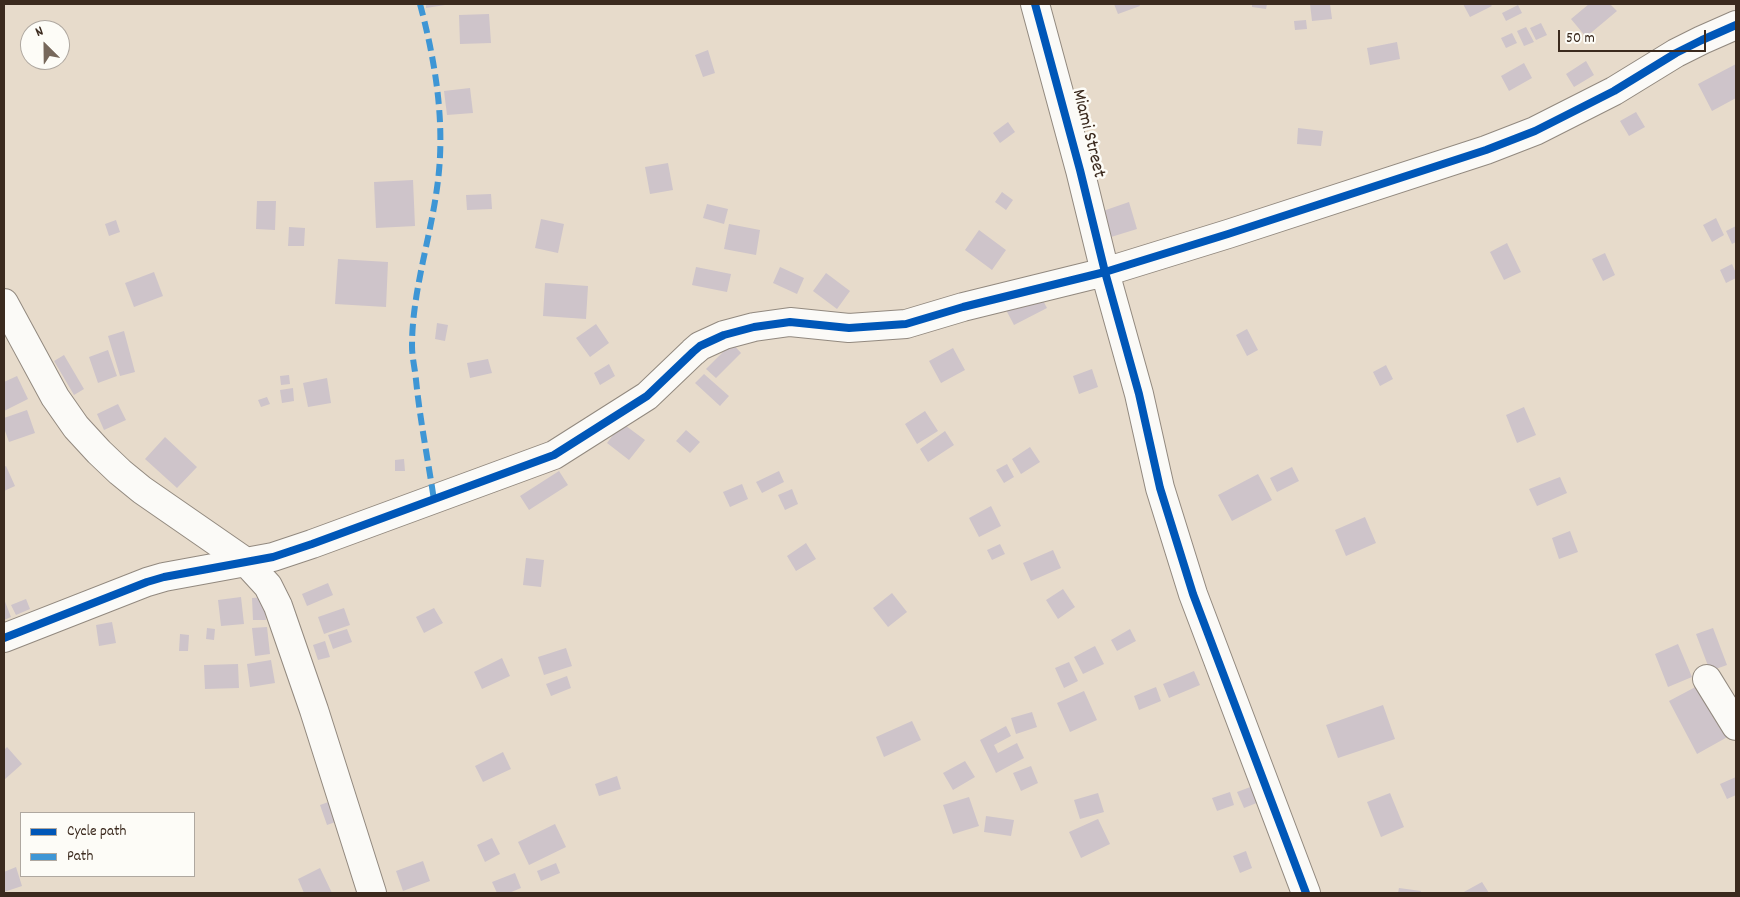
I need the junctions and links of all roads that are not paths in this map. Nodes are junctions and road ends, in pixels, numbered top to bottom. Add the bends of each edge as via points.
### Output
1 (1035, 4) edge
2 (1736, 25) edge
3 (1105, 272) junction
4 (4, 302) edge
5 (246, 562) junction
6 (4, 638) edge
7 (1707, 679) dead end
8 (1736, 726) edge
9 (372, 893) edge
10 (1306, 893) edge

1 - 3 street, Miami Street
2 - 3 street via 1676,53 1614,91 1535,131 1486,150
3 - 5 street via 906,324 849,328 790,322 724,335 692,352 633,407 554,455 312,544
3 - 10 street, Miami Street via 1178,548
4 - 5 street via 55,397 99,452 142,490
5 - 6 street via 147,582
5 - 9 street via 268,586 278,606
7 - 8 street

